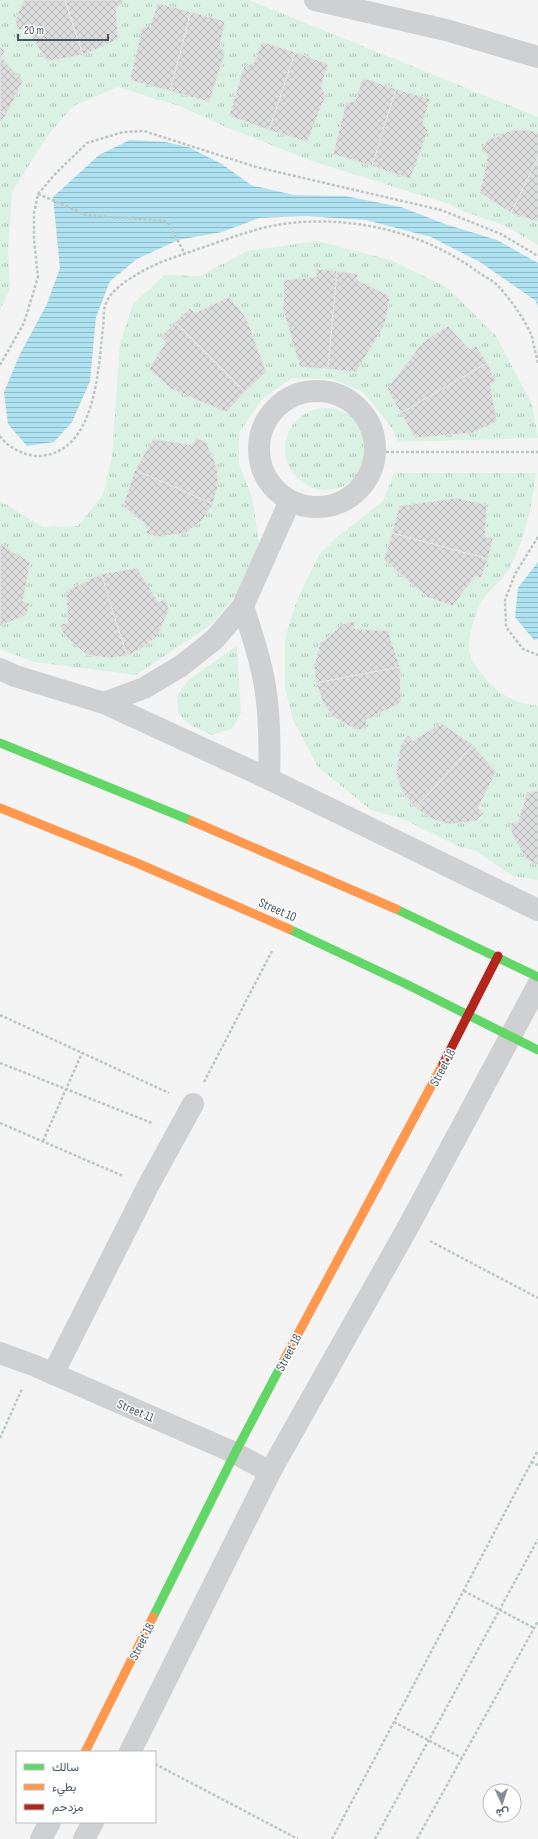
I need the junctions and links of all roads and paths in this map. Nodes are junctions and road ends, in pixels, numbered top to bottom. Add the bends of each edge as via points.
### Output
1 (315, 0) edge
2 (538, 57) edge
3 (38, 194) junction
4 (185, 254) junction
5 (538, 256) edge
6 (538, 363) edge
7 (0, 364) edge
8 (0, 436) edge
9 (376, 452) junction
10 (538, 452) edge
11 (290, 501) junction
12 (538, 537) edge
13 (243, 606) junction
14 (538, 655) edge
15 (0, 669) edge
16 (104, 703) junction
17 (0, 743) edge
18 (269, 779) junction
19 (0, 808) edge
20 (538, 910) edge
21 (285, 926) junction
22 (498, 956) junction
23 (538, 977) edge
24 (538, 985) edge
25 (0, 1015) edge
26 (469, 1015) junction
27 (510, 1036) junction
28 (538, 1050) edge
29 (82, 1053) junction
30 (0, 1063) edge
31 (66, 1089) junction
32 (193, 1104) junction
33 (0, 1123) edge
34 (178, 1133) junction
35 (43, 1142) junction
36 (148, 1186) junction
37 (407, 1229) junction
38 (538, 1298) edge
39 (0, 1353) edge
40 (33, 1365) junction
41 (53, 1374) junction
42 (0, 1438) edge
43 (538, 1450) edge
44 (234, 1453) junction
45 (532, 1462) junction
46 (538, 1466) edge
47 (270, 1472) junction
48 (538, 1539) edge
49 (464, 1590) junction
50 (500, 1610) junction
51 (538, 1621) edge
52 (534, 1628) junction
53 (394, 1722) junction
54 (428, 1741) junction
55 (85, 1751) edge
56 (130, 1751) edge
57 (462, 1758) junction
58 (156, 1765) edge
59 (49, 1823) edge
60 (92, 1823) edge
61 (41, 1839) edge
62 (84, 1839) edge
63 (298, 1839) edge
64 (332, 1839) edge
65 (375, 1839) edge
66 (417, 1839) edge

1 - 2 street via 446,30
3 - 4 path via 86,215 167,221
3 - 5 path via 57,172 88,144 123,132 144,132 256,167 441,210 501,234
3 - 7 path via 34,213 38,277 24,323
4 - 6 path via 261,228 291,223 329,221 366,225 402,233 437,247 499,287 518,312 531,336
4 - 8 path via 151,265 120,285 106,305 96,389 86,419 76,438 59,452 38,456 16,450
9 - 10 path
9 - 11 street via 370,474 356,493 349,497 335,504 312,508
9 - 11 street via 371,427 358,406 336,394 311,390 287,398 269,415 259,438 259,463 271,485
11 - 13 street
12 - 14 path via 515,574 505,600 506,627 523,649
13 - 16 street via 215,639 181,666 144,688
13 - 18 street via 257,648 266,691 270,735
15 - 16 street
16 - 18 street
17 - 22 street via 171,812
18 - 20 street
19 - 21 street, Street 10 via 140,863
21 - 26 street, Street 10
21 - 32 path
22 - 23 street
22 - 26 street, Street 18
24 - 27 street
25 - 29 path
26 - 27 street, Street 10
26 - 44 street, Street 18
27 - 28 street, Street 10
27 - 37 street
29 - 31 path
29 - 32 path
30 - 31 path
31 - 34 path
31 - 35 path
32 - 34 street
33 - 35 path
34 - 36 street
35 - 36 path
36 - 41 street
37 - 38 path
37 - 47 street
39 - 40 street, Street 11
40 - 41 street, Street 11
40 - 42 path
41 - 44 street, Street 11
43 - 45 path
44 - 47 street, Street 11
44 - 55 street, Street 18
45 - 46 path
45 - 49 path
47 - 56 street
48 - 50 path
49 - 50 path
49 - 53 path
50 - 52 path
50 - 54 path
51 - 52 path
52 - 57 path
53 - 54 path
53 - 64 path
54 - 57 path
54 - 65 path
57 - 66 path
58 - 63 path
59 - 61 street
60 - 62 street

